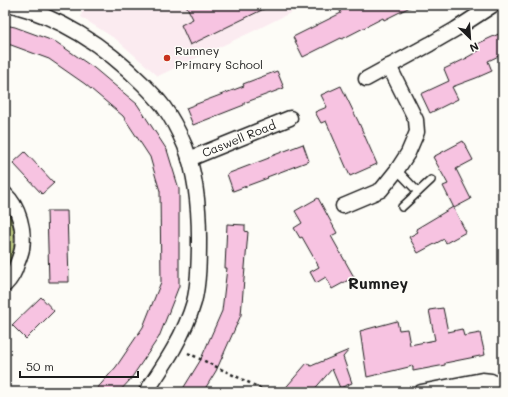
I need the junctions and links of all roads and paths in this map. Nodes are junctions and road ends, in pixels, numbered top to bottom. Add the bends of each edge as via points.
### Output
1 (12, 5) edge
2 (493, 5) edge
3 (389, 66) junction
4 (366, 78) dead end
5 (290, 118) dead end
6 (189, 159) junction
7 (397, 170) junction
8 (431, 180) dead end
9 (418, 192) junction
10 (5, 194) edge
11 (342, 206) dead end
12 (402, 207) dead end
13 (5, 285) edge
14 (175, 346) junction
15 (503, 388) edge
16 (146, 392) edge
17 (268, 392) edge
18 (421, 392) edge

1 - 6 street via 65,26 118,61 163,106
2 - 3 street
3 - 4 street
3 - 7 street via 416,120 416,132 408,153
5 - 6 street, Caswell Road
6 - 14 street via 197,197 197,281 190,315
7 - 9 lane
7 - 11 street via 381,190
8 - 9 lane
9 - 12 lane
10 - 13 street via 16,210 23,236 15,271
14 - 16 street
14 - 17 path
15 - 18 street via 482,380

